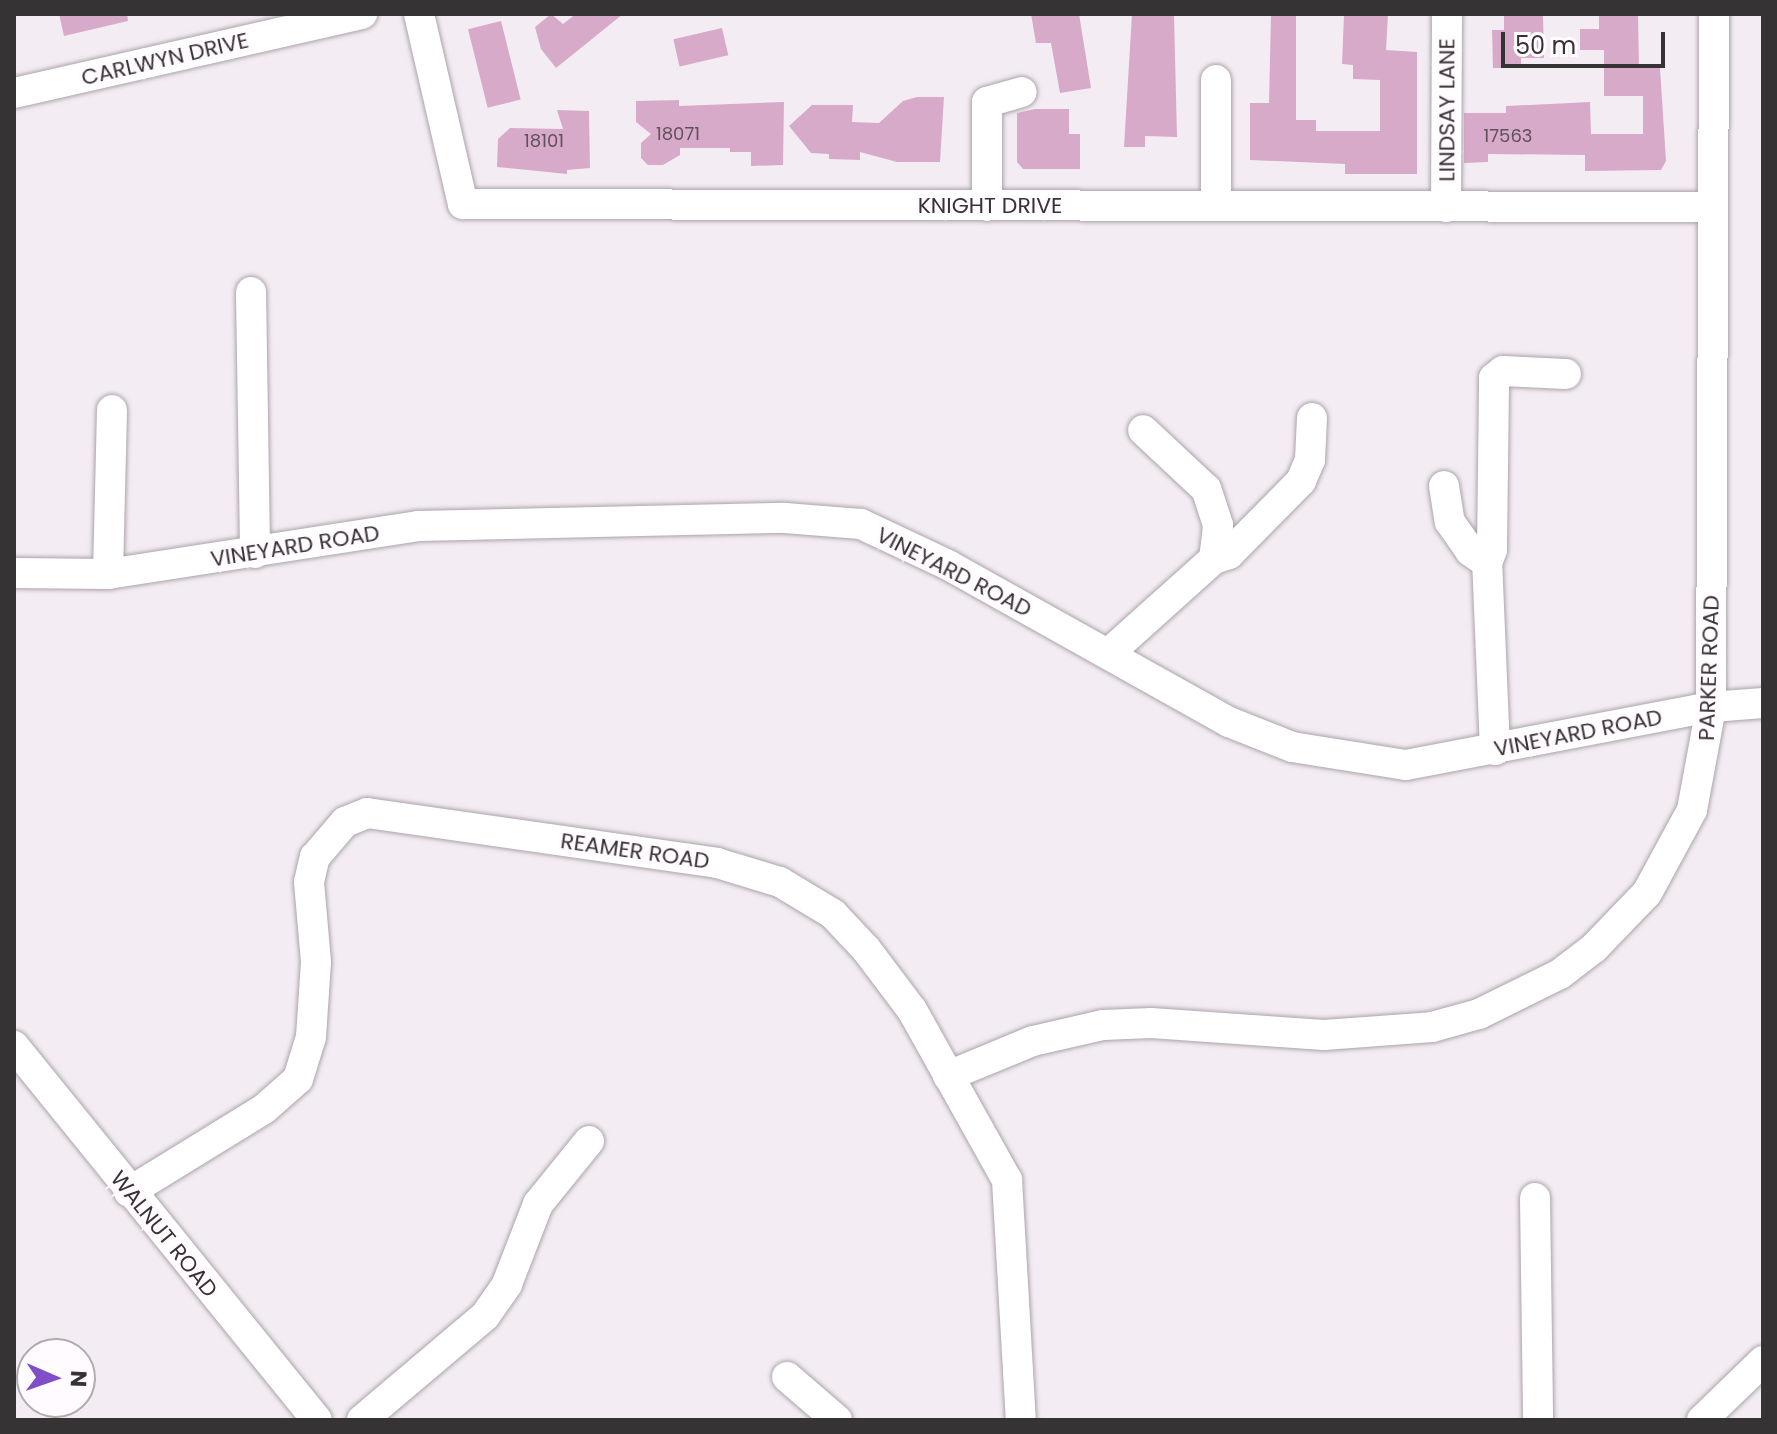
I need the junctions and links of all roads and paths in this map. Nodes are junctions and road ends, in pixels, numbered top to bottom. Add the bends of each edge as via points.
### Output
1 (362, 14) edge
2 (419, 14) edge
3 (1447, 14) edge
4 (1714, 14) edge
5 (1216, 80) dead end
6 (1022, 92) dead end
7 (14, 93) edge
8 (1216, 205) junction
9 (987, 206) junction
10 (1446, 207) junction
11 (1713, 207) junction
12 (251, 292) dead end
13 (1566, 374) dead end
14 (112, 410) dead end
15 (1312, 418) dead end
16 (1143, 430) dead end
17 (1444, 486) dead end
18 (255, 553) junction
19 (1214, 559) junction
20 (1487, 563) junction
21 (14, 573) edge
22 (108, 574) junction
23 (1108, 654) junction
24 (1763, 703) edge
25 (1711, 707) junction
26 (1495, 750) junction
27 (14, 1046) edge
28 (948, 1076) junction
29 (589, 1141) dead end
30 (129, 1192) junction
31 (1535, 1198) dead end
32 (1759, 1374) edge
33 (787, 1377) dead end
34 (317, 1420) edge
35 (362, 1420) edge
36 (837, 1420) edge
37 (1021, 1420) edge
38 (1538, 1420) edge
39 (1702, 1420) edge

1 - 7 street, CARLWYN DRIVE
2 - 9 street, KNIGHT DRIVE via 463,204
3 - 10 street, LINDSAY LANE
4 - 11 street, PARKER ROAD
5 - 8 street
6 - 9 street via 987,102
8 - 9 street, KNIGHT DRIVE
8 - 10 street, KNIGHT DRIVE
10 - 11 street, KNIGHT DRIVE
11 - 25 street, PARKER ROAD
12 - 18 street
13 - 20 street via 1503,371 1494,378 1492,550
14 - 22 street
15 - 19 street via 1310,460 1301,481 1229,554
16 - 19 street via 1206,489 1218,525
17 - 20 street via 1450,522 1470,551
18 - 22 street, VINEYARD ROAD
18 - 23 street, VINEYARD ROAD via 419,526 785,518 861,524 948,565
19 - 23 street
20 - 26 street
21 - 22 street, VINEYARD ROAD
23 - 26 street, VINEYARD ROAD via 1229,722 1292,747 1406,765
24 - 25 street, VINEYARD ROAD
25 - 26 street, VINEYARD ROAD
25 - 28 street, PARKER ROAD via 1692,810 1666,864 1594,948 1522,996 1432,1027 1380,1035 1103,1025 1033,1041
27 - 30 street, WALNUT ROAD
28 - 30 street, REAMER ROAD via 912,1010 866,949 833,914 780,882 717,863 367,813 345,822 315,857 309,882 316,962 311,1037 298,1079 264,1109
28 - 37 street, REAMER ROAD via 1007,1180
29 - 35 street via 538,1204 507,1284 485,1316
30 - 34 street, WALNUT ROAD
31 - 38 street
32 - 39 street
33 - 36 street

